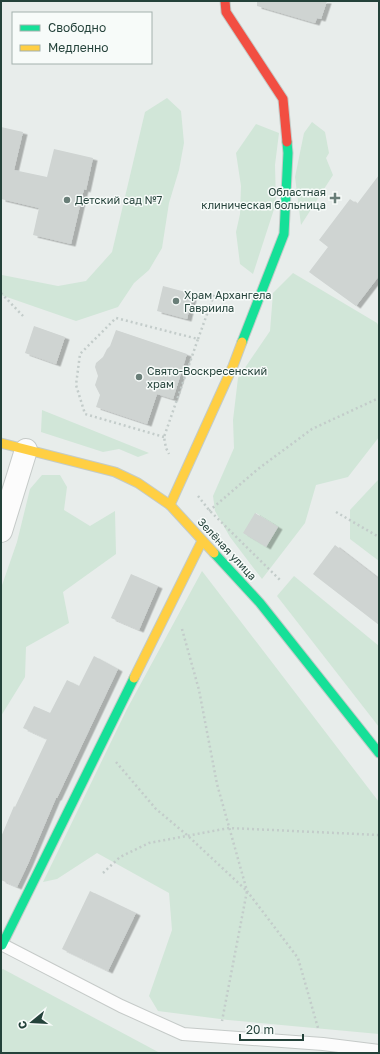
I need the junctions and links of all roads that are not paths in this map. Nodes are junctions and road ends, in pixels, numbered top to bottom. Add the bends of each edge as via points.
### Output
1 (225, 1) edge
2 (1, 442) edge
3 (26, 450) junction
4 (170, 505) junction
5 (1, 530) edge
6 (202, 541) junction
7 (379, 753) edge
8 (1, 945) edge
9 (379, 1050) edge

1 - 4 street via 226,12 282,99 288,153 284,234 233,366
2 - 3 street, Зелёная улица
3 - 4 street, Зелёная улица via 115,472 138,483
3 - 5 street
4 - 6 street, Зелёная улица
6 - 7 street, Зелёная улица via 260,603
6 - 8 street
8 - 9 lane via 121,1006 183,1034

